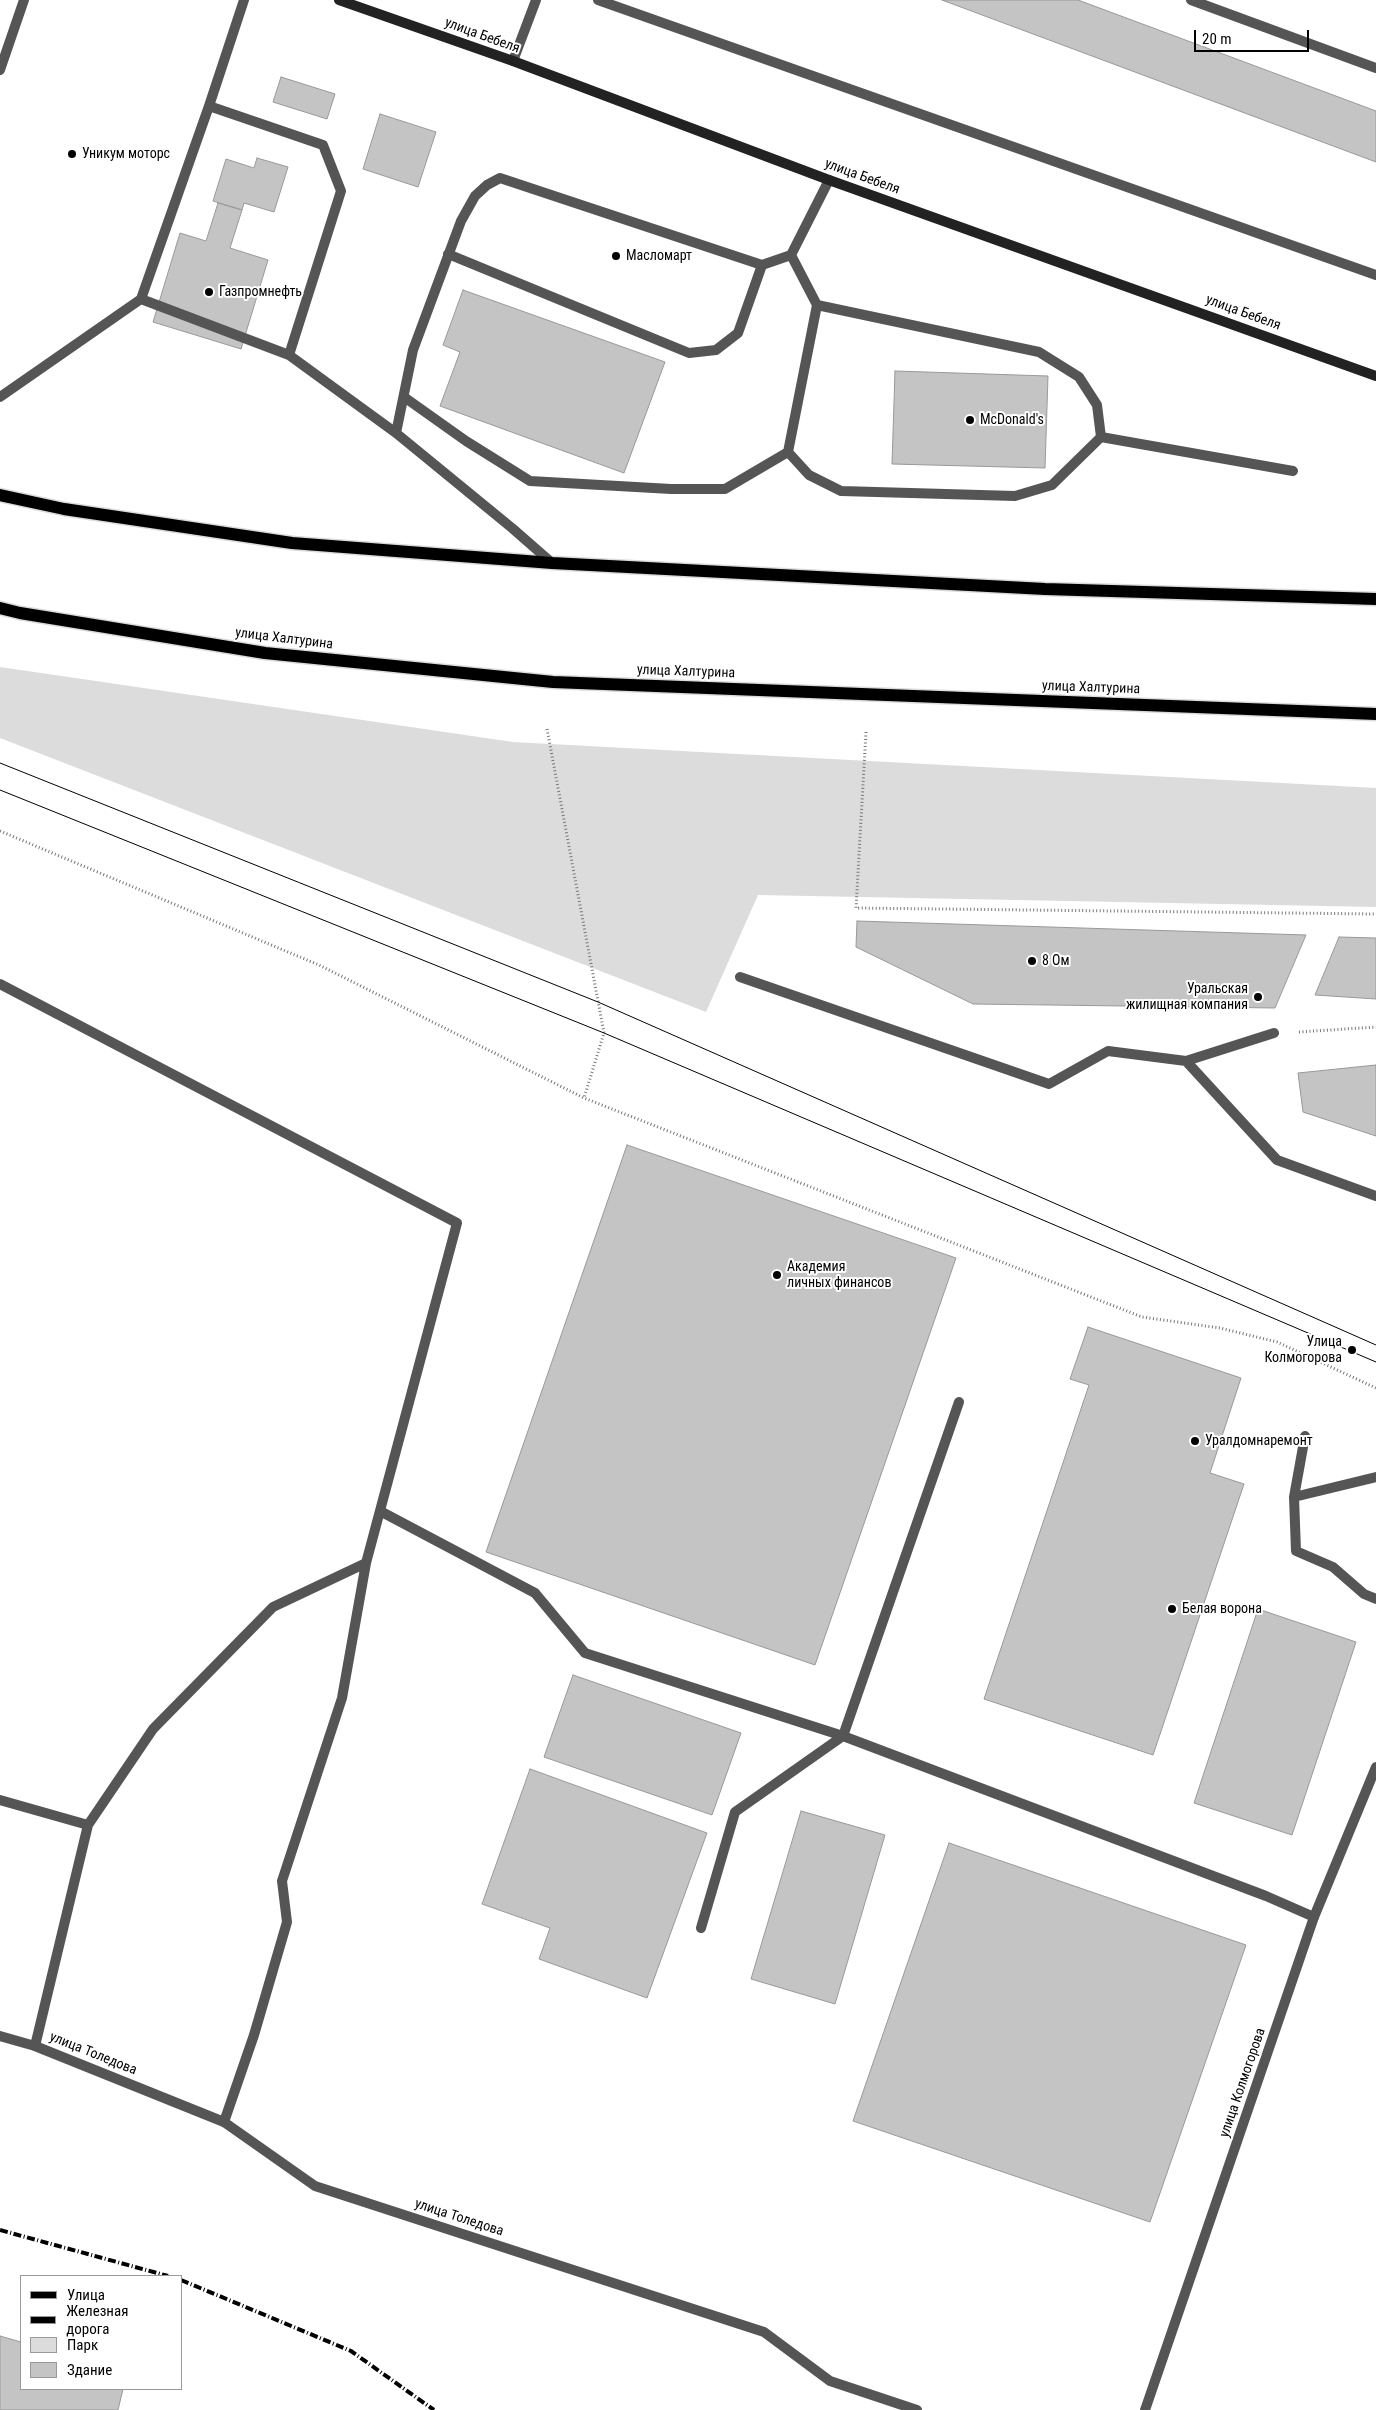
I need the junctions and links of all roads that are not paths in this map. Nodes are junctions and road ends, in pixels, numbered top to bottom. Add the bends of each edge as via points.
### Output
1 (24, 0) edge
2 (244, 0) edge
3 (339, 0) edge
4 (536, 0) edge
5 (598, 0) edge
6 (1191, 0) edge
7 (512, 61) junction
8 (1376, 68) edge
9 (0, 70) edge
10 (209, 106) junction
11 (829, 180) junction
12 (448, 254) junction
13 (791, 255) junction
14 (762, 265) junction
15 (1376, 275) edge
16 (141, 299) junction
17 (817, 306) junction
18 (289, 355) junction
19 (1376, 376) edge
20 (0, 397) edge
21 (404, 397) junction
22 (396, 433) junction
23 (1101, 437) junction
24 (788, 452) junction
25 (1293, 471) dead end
26 (0, 495) edge
27 (552, 563) junction
28 (1376, 599) edge
29 (0, 608) edge
30 (1376, 714) edge
31 (740, 977) dead end
32 (0, 984) edge
33 (1274, 1034) road end
34 (1186, 1062) junction
35 (1376, 1196) edge
36 (959, 1402) dead end
37 (1305, 1436) dead end
38 (1376, 1477) edge
39 (1294, 1497) junction
40 (380, 1511) junction
41 (366, 1564) junction
42 (1376, 1599) edge
43 (843, 1736) junction
44 (1376, 1767) edge
45 (0, 1800) edge
46 (88, 1826) junction
47 (1314, 1917) junction
48 (701, 1928) dead end
49 (0, 2036) edge
50 (35, 2046) junction
51 (224, 2122) junction
52 (917, 2410) edge
53 (1145, 2410) edge

1 - 9 street
2 - 10 street
3 - 7 main road, улица Бебеля
4 - 7 street
5 - 15 street
6 - 8 street
7 - 11 main road, улица Бебеля
10 - 16 street
10 - 18 street via 323,145 341,192
11 - 13 street
11 - 19 main road, улица Бебеля
12 - 14 street via 475,196 500,178
12 - 14 street via 689,353 716,350 738,333
12 - 21 street via 413,350
13 - 14 street
13 - 17 street
16 - 18 street
16 - 20 street
17 - 23 street via 1039,352 1079,377 1097,405
17 - 24 street
18 - 22 street
21 - 22 street
21 - 24 street via 530,481 661,489 725,489
22 - 27 street
23 - 24 street via 1052,485 1015,496 842,491 809,475
23 - 25 street
26 - 27 main road via 64,509 292,543
27 - 28 main road via 1045,589
29 - 30 main road, улица Халтурина via 265,653 553,682
31 - 34 street via 1049,1084 1108,1051
32 - 40 street via 457,1223
33 - 34 street
34 - 35 street via 1277,1160
36 - 43 street
37 - 39 street
38 - 39 street
39 - 42 street via 1296,1551 1334,1567 1364,1594
40 - 41 street
40 - 43 street via 535,1593 585,1653
41 - 46 street via 273,1607 153,1729
41 - 51 street via 342,1698 282,1881 286,1922 254,2035
43 - 47 street
43 - 48 street via 735,1812
44 - 47 street, улица Колмогорова
45 - 46 street
46 - 50 street
47 - 53 street, улица Колмогорова
49 - 50 street, улица Толедова
50 - 51 street, улица Толедова
51 - 52 street, улица Толедова via 315,2186 764,2332 830,2381

